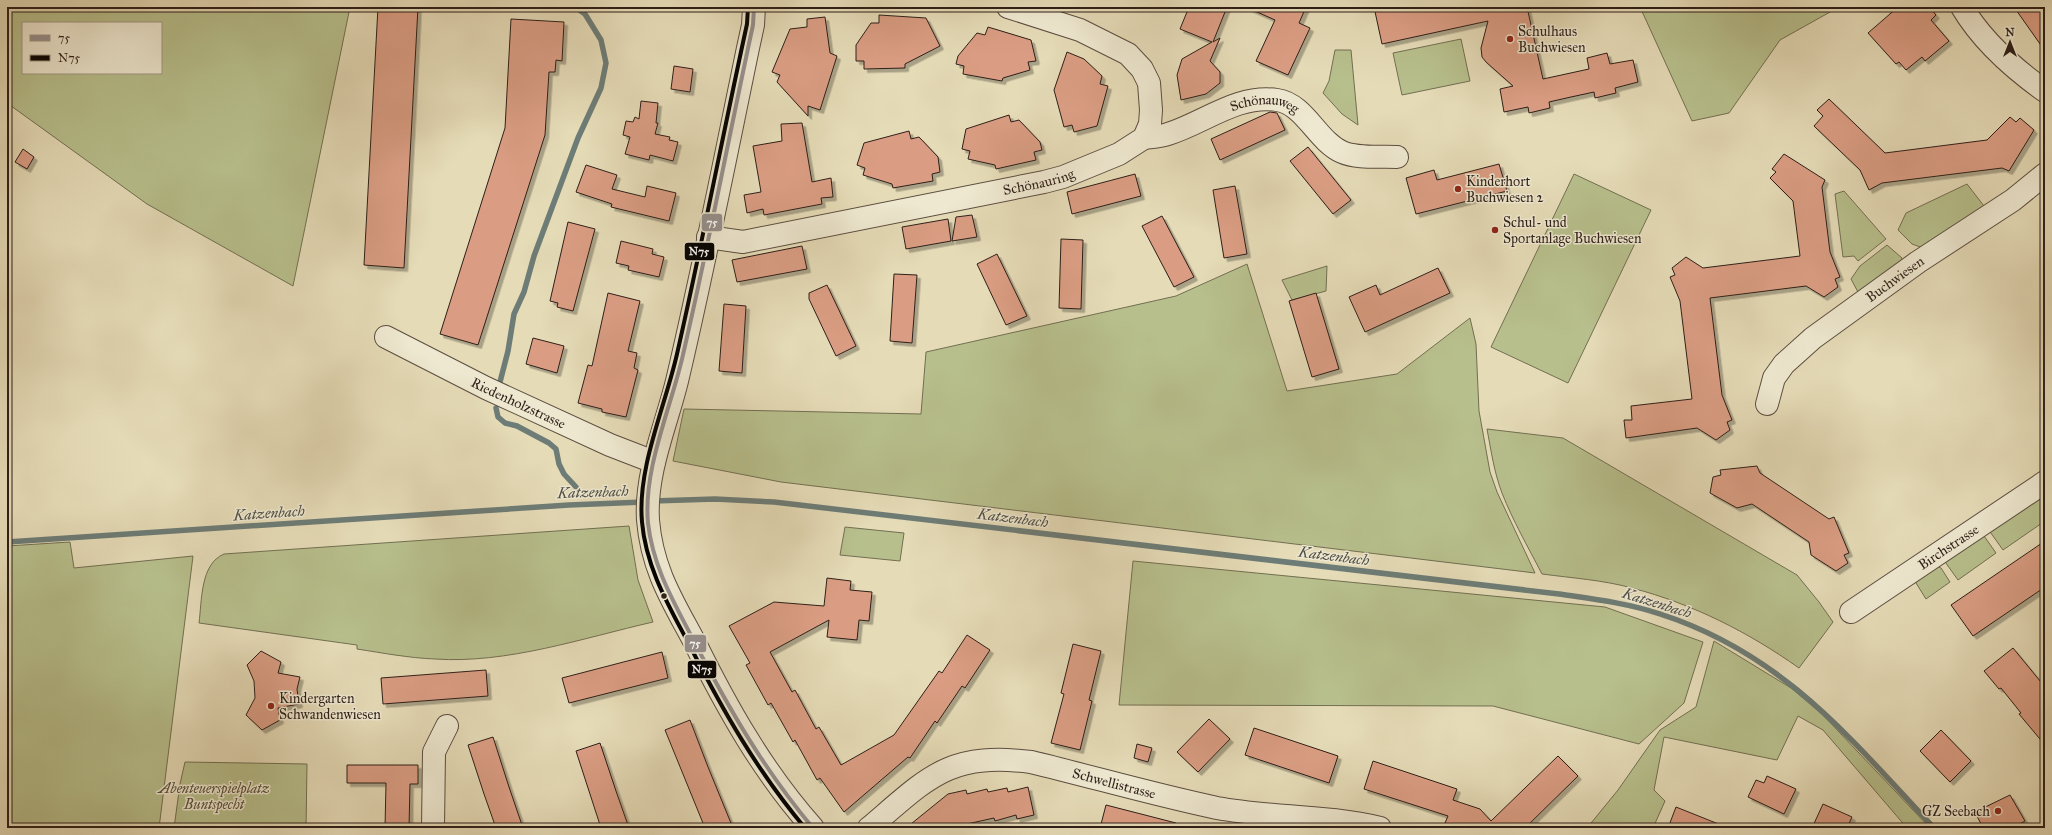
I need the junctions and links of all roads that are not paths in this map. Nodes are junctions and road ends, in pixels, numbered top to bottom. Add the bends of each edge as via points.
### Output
1 (754, 7) edge
2 (1008, 7) edge
3 (1962, 7) edge
4 (2045, 91) edge
5 (1144, 138) junction
6 (1397, 157) dead end
7 (2045, 174) edge
8 (708, 237) junction
9 (386, 337) dead end
10 (1767, 404) dead end
11 (654, 462) junction
12 (2045, 482) edge
13 (1851, 612) dead end
14 (446, 726) dead end
15 (433, 828) edge
16 (813, 828) edge
17 (869, 828) edge
18 (1380, 828) edge

1 - 8 street via 753,25
2 - 5 street via 1080,30 1128,54 1142,69 1149,83 1150,124
3 - 4 street via 2002,55
5 - 6 street, Schönauweg via 1167,134 1240,103 1260,98 1279,100 1297,109 1324,139 1344,153
5 - 8 street, Schönauring via 1119,154 1063,177 1010,190 743,242
7 - 10 street, Buchwiesen via 2013,200 1918,262 1813,338 1784,364 1774,378
8 - 11 street via 676,383
9 - 11 street, Riedenholzstrasse via 486,388 610,445
11 - 16 street via 648,515 651,538 659,572 674,607 746,739 766,770
12 - 13 street, Birchstrasse
14 - 15 street via 434,752
17 - 18 street, Schwellistrasse via 938,772 958,764 1003,758 1031,762 1218,808 1354,822

